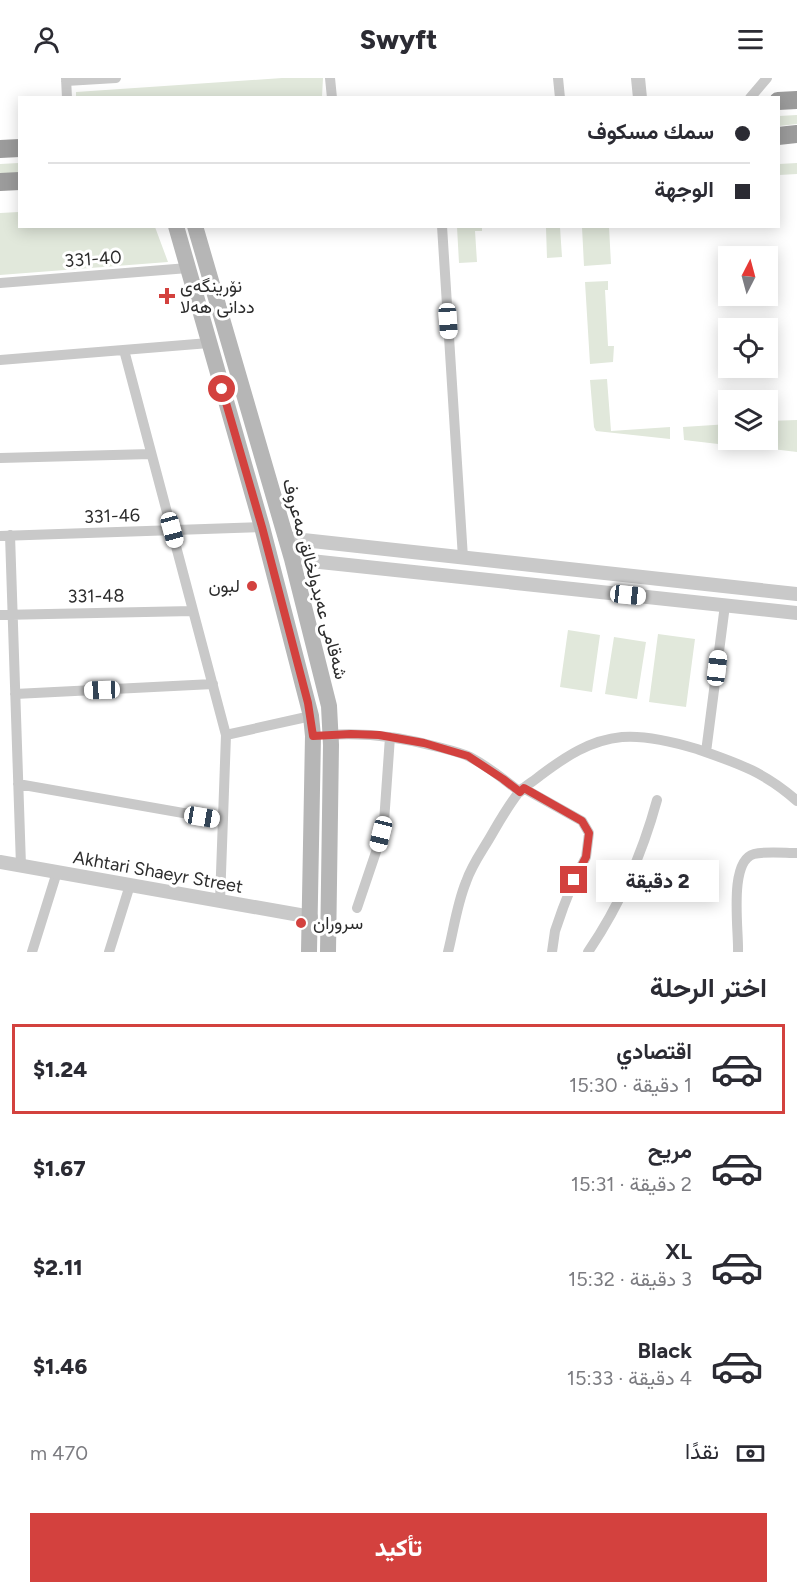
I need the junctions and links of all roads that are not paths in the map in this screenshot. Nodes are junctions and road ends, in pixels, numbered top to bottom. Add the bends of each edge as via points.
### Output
1 (116, 78) edge
2 (330, 78) edge
3 (558, 78) edge
4 (638, 78) edge
5 (767, 78) edge
6 (66, 80) edge
7 (67, 96) edge
8 (332, 96) edge
9 (560, 96) edge
10 (640, 96) edge
11 (752, 96) edge
12 (797, 100) edge
13 (780, 101) edge
14 (797, 134) edge
15 (780, 136) edge
16 (18, 148) edge
17 (0, 149) edge
18 (18, 181) edge
19 (0, 182) edge
20 (177, 228) edge
21 (196, 228) edge
22 (442, 228) edge
23 (200, 244) junction
24 (183, 249) junction
25 (188, 268) junction
26 (0, 283) edge
27 (209, 343) junction
28 (124, 350) junction
29 (0, 360) edge
30 (151, 454) junction
31 (0, 458) edge
32 (262, 527) junction
33 (172, 530) junction
34 (5, 535) edge
35 (285, 538) junction
36 (305, 540) junction
37 (463, 558) junction
38 (299, 559) junction
39 (675, 581) junction
40 (797, 594) edge
41 (673, 600) junction
42 (724, 605) junction
43 (193, 611) junction
44 (797, 613) edge
45 (0, 615) edge
46 (13, 615) junction
47 (213, 684) junction
48 (15, 694) junction
49 (311, 716) junction
50 (226, 735) junction
51 (331, 735) junction
52 (313, 736) junction
53 (390, 737) junction
54 (706, 752) junction
55 (18, 784) junction
56 (522, 790) junction
57 (657, 800) dead end
58 (797, 801) edge
59 (223, 820) junction
60 (797, 853) edge
61 (0, 862) edge
62 (21, 866) junction
63 (57, 872) junction
64 (130, 885) junction
65 (220, 901) junction
66 (357, 908) dead end
67 (310, 916) junction
68 (32, 952) edge
69 (109, 952) edge
70 (309, 952) edge
71 (328, 952) edge
72 (448, 952) edge
73 (552, 952) edge
74 (588, 952) edge
75 (738, 952) edge

1 - 6 street
2 - 8 street
3 - 9 street
4 - 10 street
5 - 11 street
6 - 7 street
12 - 13 highway
14 - 15 highway
16 - 17 highway
18 - 19 highway
20 - 24 main road
21 - 23 main road, شەقامی عەبدولخالق مەعروف
22 - 37 street
23 - 24 main road
23 - 35 main road, شەقامی عەبدولخالق مەعروف
24 - 25 main road
25 - 26 street, 331-40
25 - 27 main road
27 - 28 street
27 - 32 main road
28 - 29 street
28 - 30 street
30 - 31 street
30 - 33 street
32 - 33 street, 331-46
32 - 49 main road
33 - 34 street, 331-46
33 - 43 street
34 - 46 street
35 - 36 street
35 - 38 main road, شەقامی عەبدولخالق مەعروف
36 - 37 street
36 - 38 street
37 - 39 street
38 - 41 street
38 - 51 main road, شەقامی عەبدولخالق مەعروف via 329,706
39 - 40 street
39 - 41 street
41 - 42 street
42 - 44 street
42 - 54 street
43 - 46 street, 331-48
43 - 47 street
45 - 46 street, 331-48
46 - 48 street
47 - 48 street
47 - 50 street
48 - 55 street
49 - 50 street
49 - 52 main road
50 - 59 street
51 - 52 street
51 - 53 street
51 - 71 main road, شەقامی عەبدولخالق مەعروف
52 - 67 main road
53 - 56 street via 468,756
53 - 66 street via 384,822
54 - 56 street via 653,739 605,740 572,753
54 - 58 street via 766,777
55 - 59 street
55 - 62 street
56 - 72 street via 496,825 467,879
56 - 73 street via 582,821 589,833 586,857 563,908
57 - 74 street via 629,882
59 - 65 street
60 - 75 street via 753,854 744,861 738,879
61 - 62 street, Akhtari Shaeyr Street
62 - 63 street, Akhtari Shaeyr Street
63 - 64 street, Akhtari Shaeyr Street
63 - 68 street
64 - 65 street, Akhtari Shaeyr Street
64 - 69 street
65 - 67 street, Akhtari Shaeyr Street
67 - 70 main road

